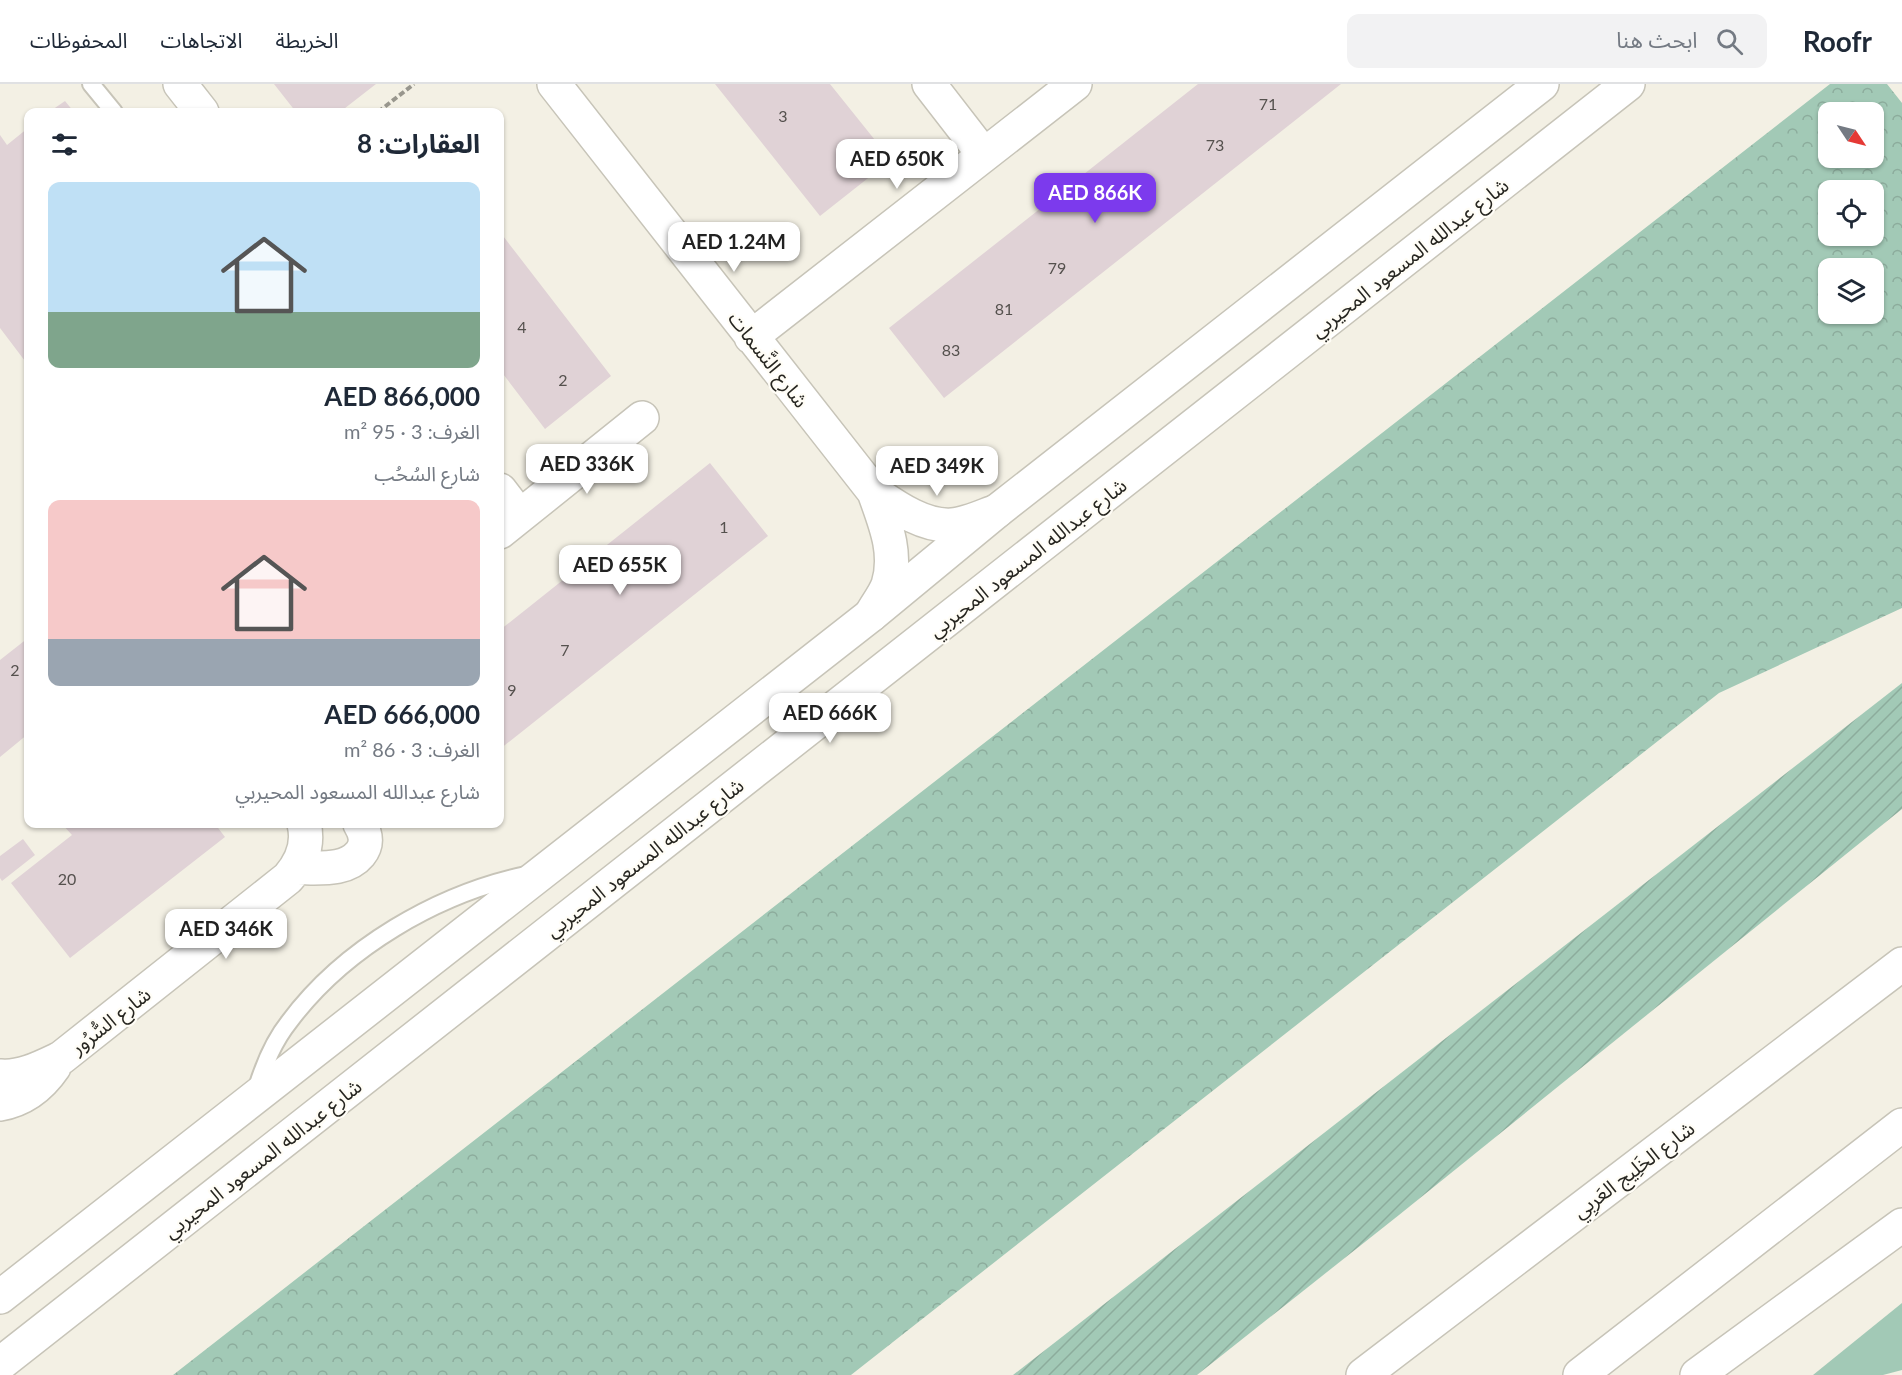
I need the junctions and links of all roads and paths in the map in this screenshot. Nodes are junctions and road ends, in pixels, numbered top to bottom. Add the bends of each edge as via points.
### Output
1 (91, 84) edge
2 (180, 84) edge
3 (414, 84) edge
4 (554, 84) edge
5 (929, 84) edge
6 (1075, 84) edge
7 (1542, 84) edge
8 (1628, 84) edge
9 (111, 108) edge
10 (199, 108) edge
11 (383, 108) edge
12 (984, 155) junction
13 (751, 337) junction
14 (642, 418) dead end
15 (874, 492) junction
16 (504, 504) edge
17 (997, 511) junction
18 (510, 524) edge
19 (871, 615) junction
20 (304, 828) edge
21 (362, 828) edge
22 (297, 868) junction
23 (544, 871) junction
24 (1902, 964) edge
25 (61, 1058) junction
26 (0, 1077) edge
27 (254, 1098) junction
28 (0, 1104) edge
29 (1902, 1125) edge
30 (1902, 1225) edge
31 (0, 1297) edge
32 (0, 1364) edge
33 (1363, 1375) edge
34 (1580, 1375) edge
35 (1697, 1375) edge

1 - 9 lane
2 - 10 main road
3 - 11 path
4 - 13 main road, شارع النَّسمات
5 - 12 main road
6 - 12 main road
7 - 17 main road
8 - 32 main road, شارع عبدالله المسعود المحيربي
12 - 13 main road
13 - 15 main road, شارع النَّسمات
14 - 18 main road
15 - 17 main road, شارع النَّسمات via 936,524 953,525
15 - 19 main road, شارع النَّسمات via 891,541 892,568 887,588
16 - 18 main road
17 - 19 main road
19 - 23 main road
20 - 22 main road, شارع السُّرُور via 306,841
21 - 22 main road via 366,842 362,851 346,865
22 - 25 main road, شارع السُّرُور
23 - 27 main road
23 - 27 lane via 451,900 404,923 352,958 288,1023 262,1071
24 - 33 main road, شارع الخَلِيج العَربِي
25 - 26 main road, شارع السُّرُور
25 - 28 main road, شارع السُّرُور via 34,1089 19,1099
27 - 31 main road
29 - 34 main road
30 - 35 main road

